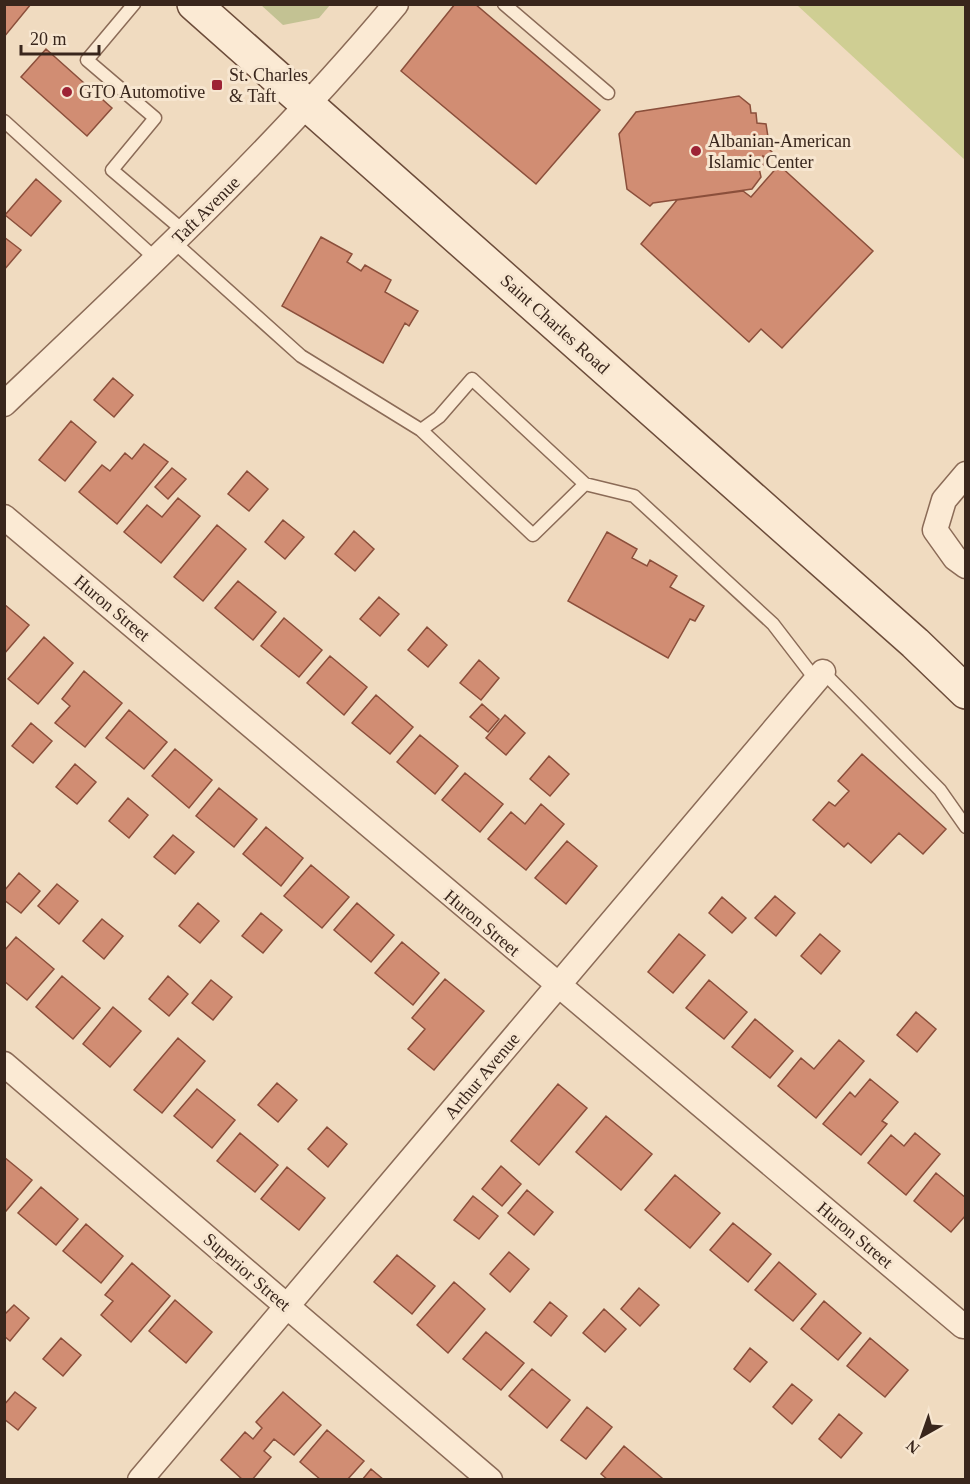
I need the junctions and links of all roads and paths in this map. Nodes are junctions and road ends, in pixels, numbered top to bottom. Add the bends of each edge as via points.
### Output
1 (134, 4) edge
2 (194, 4) edge
3 (396, 4) edge
4 (504, 4) edge
5 (608, 93) dead end
6 (306, 105) junction
7 (4, 121) edge
8 (180, 237) junction
9 (156, 260) junction
10 (4, 404) edge
11 (421, 430) junction
12 (966, 474) edge
13 (585, 484) junction
14 (4, 517) edge
15 (966, 566) edge
16 (915, 644) junction
17 (819, 676) junction
18 (966, 683) edge
19 (966, 692) edge
20 (966, 827) edge
21 (557, 986) junction
22 (4, 1064) edge
23 (287, 1306) junction
24 (963, 1326) dead end
25 (140, 1479) edge
26 (490, 1479) edge

1 - 8 lane via 87,60 155,118 112,170
2 - 6 main road, Saint Charles Road
3 - 6 street, Taft Avenue
4 - 5 lane
6 - 8 street, Taft Avenue
6 - 16 main road, Saint Charles Road
7 - 9 lane
8 - 9 street, Taft Avenue
8 - 11 lane via 301,356
9 - 10 street, Taft Avenue
11 - 13 lane via 533,535
11 - 13 lane via 439,417 472,379
12 - 15 street via 944,500 935,530 955,558
13 - 17 lane via 634,496 773,624
14 - 21 street, Huron Street
16 - 18 main road, Saint Charles Road
16 - 19 main road, Saint Charles Road
17 - 20 lane via 940,790
17 - 21 street, Arthur Avenue
21 - 23 street, Arthur Avenue
21 - 24 street, Huron Street
22 - 23 street, Superior Street
23 - 25 street, Arthur Avenue
23 - 26 street, Superior Street

